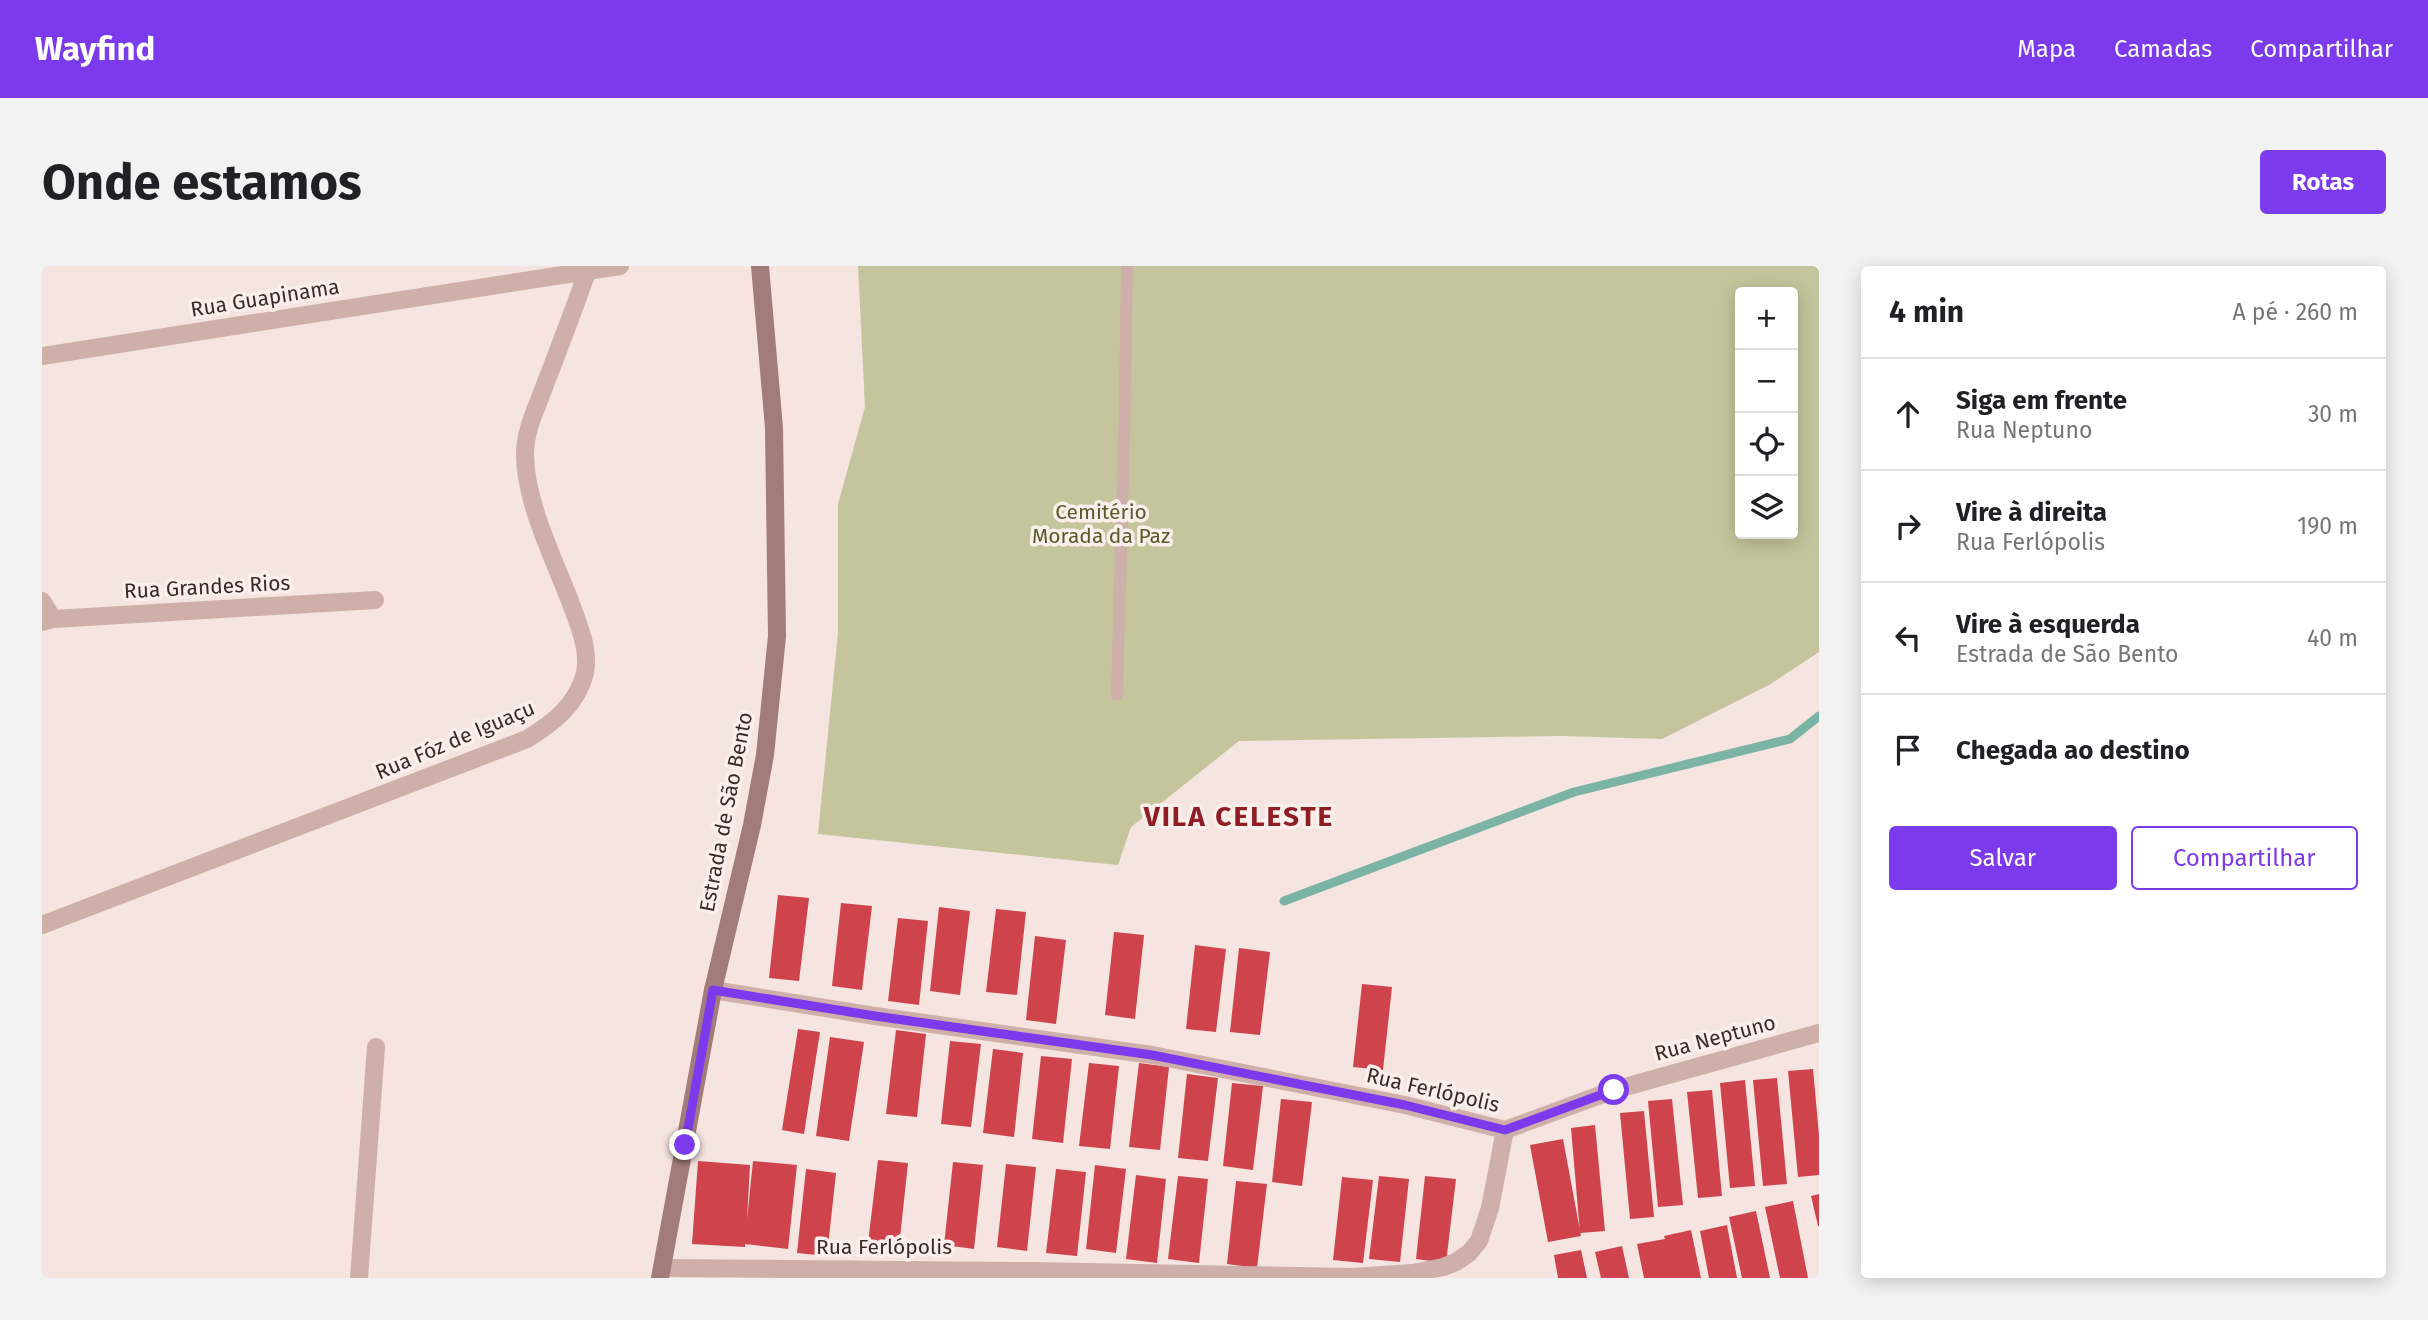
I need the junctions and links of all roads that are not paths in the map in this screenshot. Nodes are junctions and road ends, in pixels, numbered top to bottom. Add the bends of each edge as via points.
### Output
1 (620, 266) edge
2 (760, 266) edge
3 (1127, 266) edge
4 (587, 272) junction
5 (42, 356) edge
6 (375, 600) dead end
7 (42, 601) edge
8 (48, 620) edge
9 (1117, 695) dead end
10 (42, 925) edge
11 (713, 990) junction
12 (1819, 1033) edge
13 (376, 1047) dead end
14 (1505, 1130) junction
15 (661, 1273) edge
16 (359, 1278) edge

1 - 4 street, Rua Guapinama
2 - 11 street, Estrada de São Bento via 774,428 777,636 763,766
3 - 9 lane
4 - 5 street, Rua Guapinama
4 - 10 street, Rua Fóz de Iguaçu via 530,425 525,452 534,505 586,652 585,673 566,710 527,739
6 - 8 street, Rua Grandes Rios
7 - 8 street
11 - 14 street, Rua Ferlópolis via 1152,1055 1405,1105
11 - 15 street, Estrada de São Bento
12 - 14 street, Rua Neptuno via 1614,1090
13 - 16 street
14 - 15 street, Rua Ferlópolis via 1479,1241 1456,1262 1413,1273 1352,1277 1045,1271

